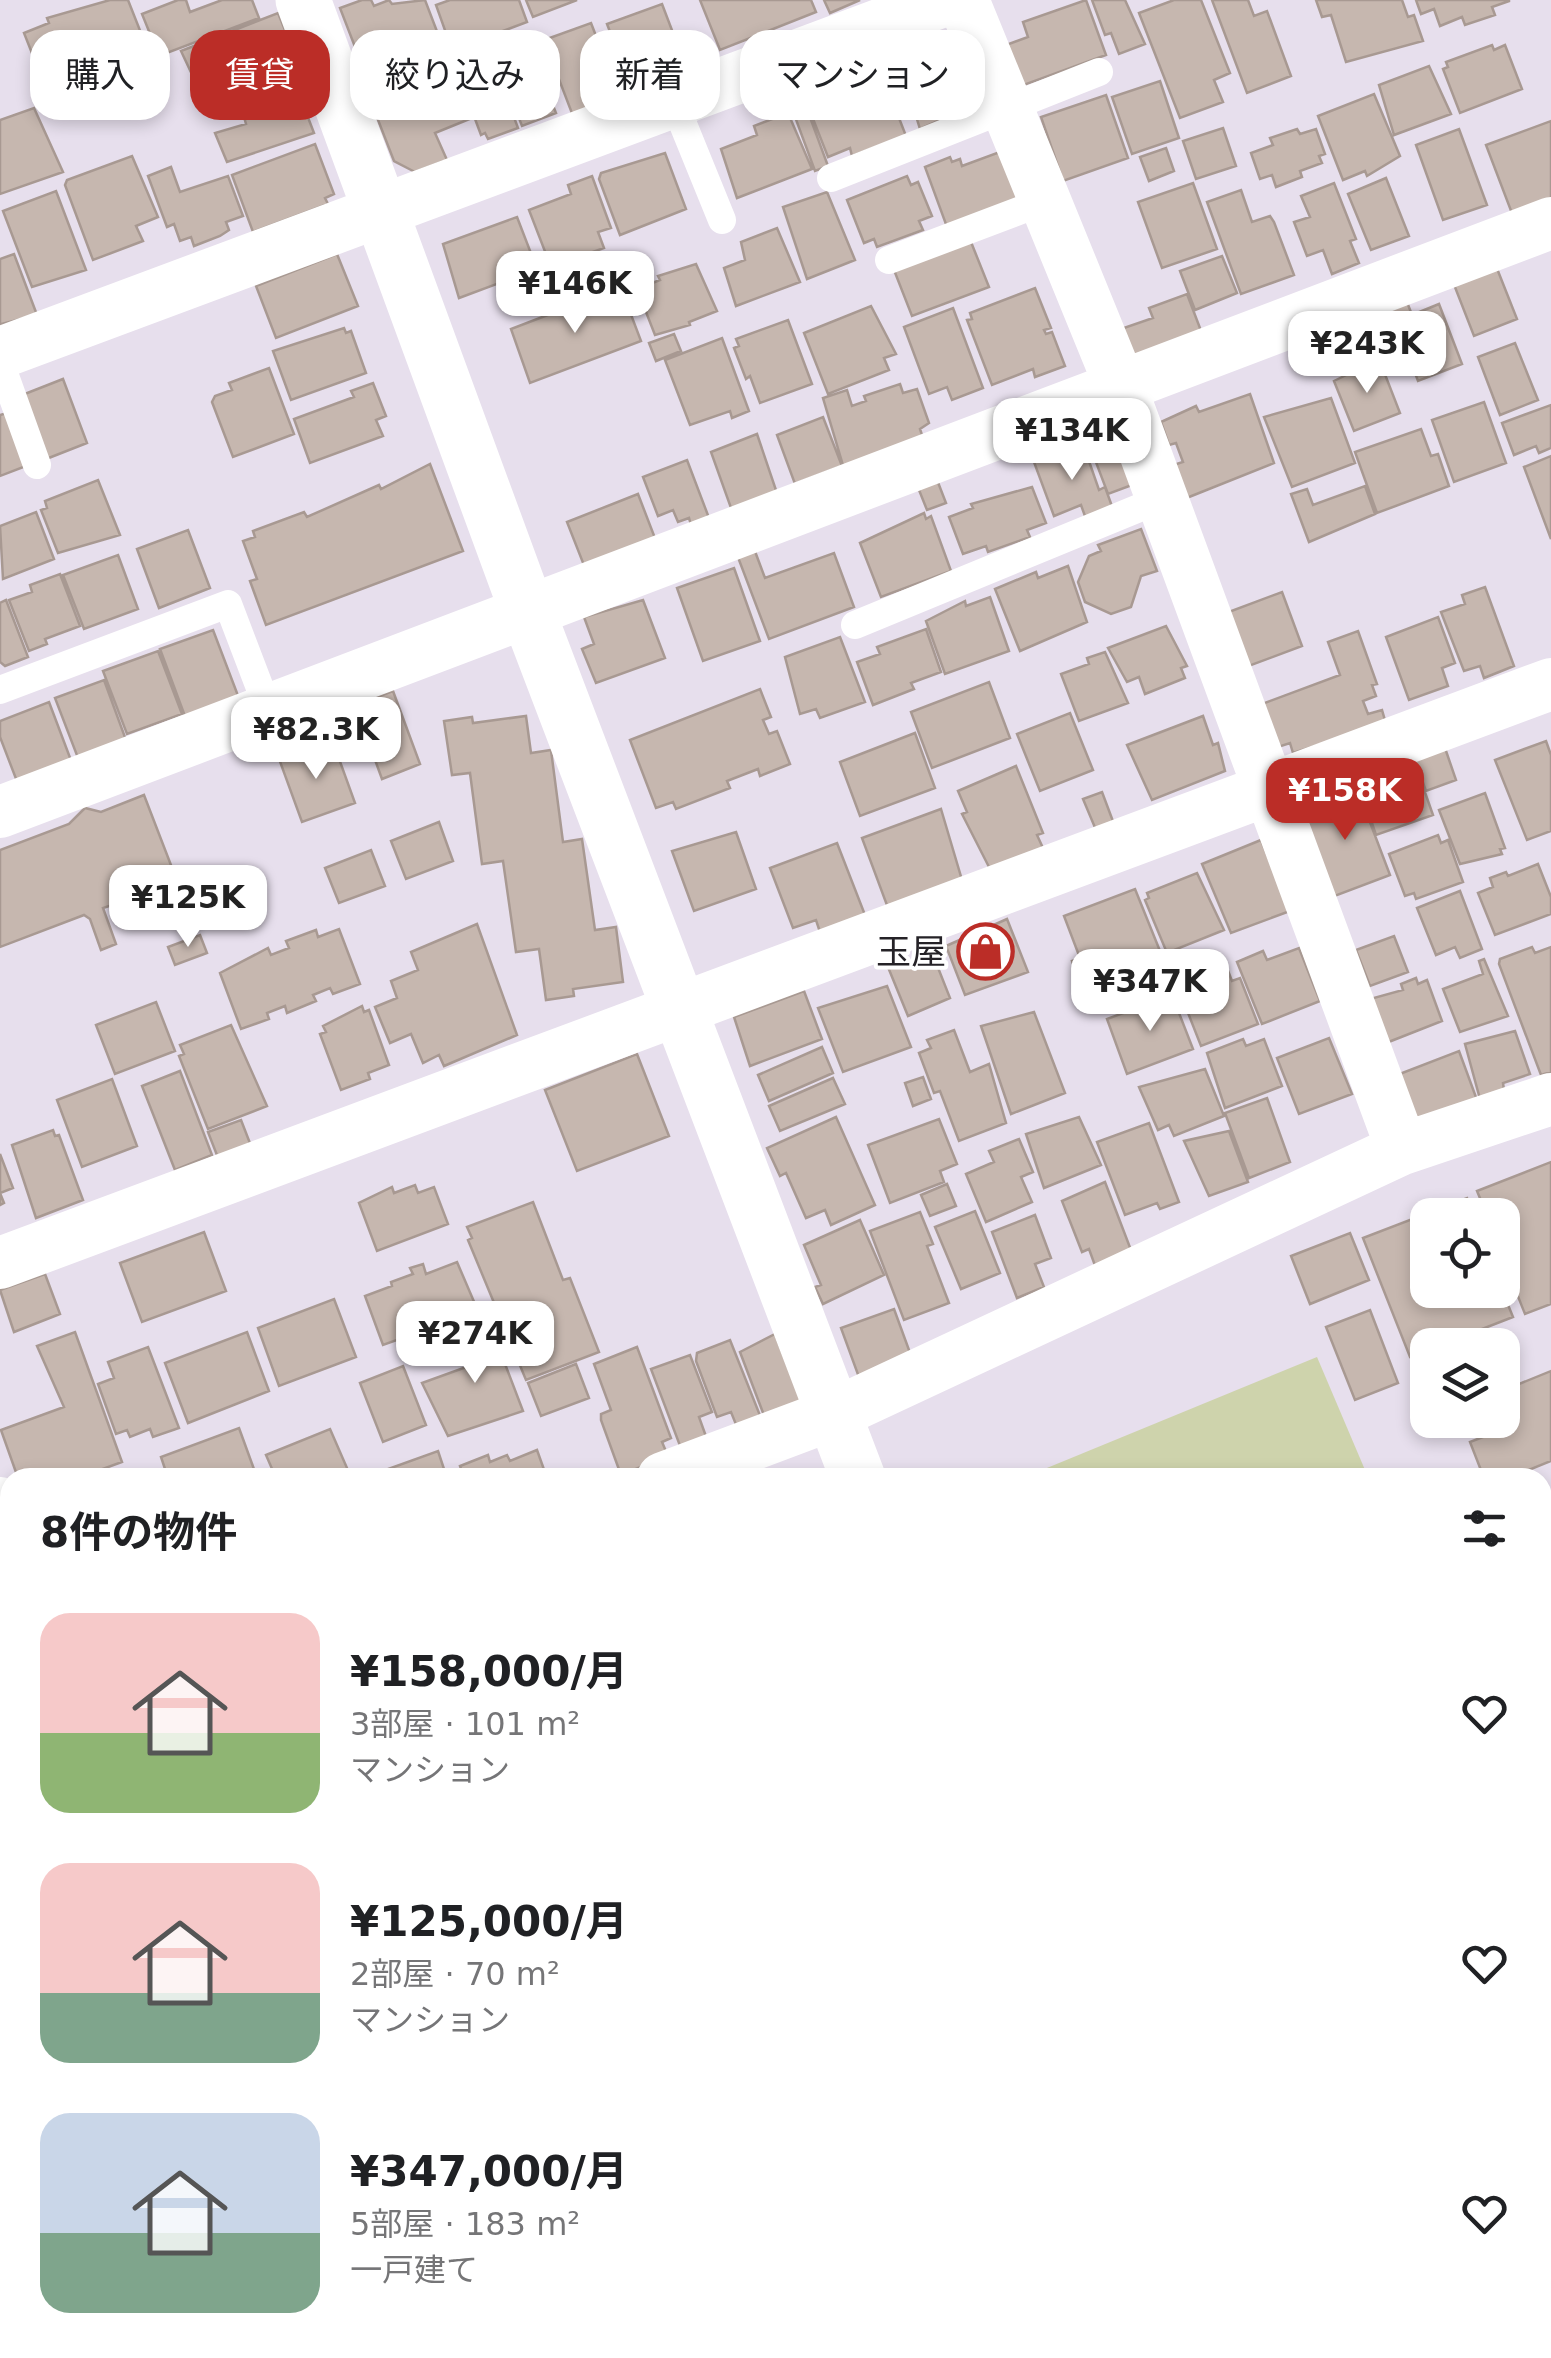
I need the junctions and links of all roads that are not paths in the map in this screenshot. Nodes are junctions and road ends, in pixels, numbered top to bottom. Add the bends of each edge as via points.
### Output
1 (302, 0) edge
2 (946, 0) edge
3 (963, 0) edge
4 (1098, 72) dead end
5 (720, 85) edge
6 (1007, 109) junction
7 (626, 120) edge
8 (681, 120) edge
9 (831, 178) dead end
10 (1045, 201) junction
11 (383, 212) junction
12 (722, 220) dead end
13 (1551, 222) edge
14 (889, 260) dead end
15 (0, 353) edge
16 (0, 362) edge
17 (1120, 385) junction
18 (36, 465) dead end
19 (1161, 500) junction
20 (527, 610) junction
21 (855, 624) dead end
22 (1551, 684) edge
23 (0, 690) edge
24 (268, 709) junction
25 (1268, 792) junction
26 (0, 812) edge
27 (680, 1010) junction
28 (1551, 1099) edge
29 (1402, 1149) junction
30 (0, 1264) edge
31 (834, 1414) junction
32 (690, 1468) edge
33 (854, 1468) edge

1 - 11 street
2 - 5 street
3 - 6 street
4 - 6 lane
6 - 9 lane
6 - 10 street
7 - 11 street
8 - 12 lane
10 - 14 lane
10 - 17 street
11 - 15 street
11 - 20 street
13 - 17 street
16 - 18 lane
17 - 19 street
17 - 20 street
19 - 21 lane
19 - 25 street
20 - 24 street
20 - 27 street
22 - 25 street
23 - 24 lane via 228,604
24 - 26 street
25 - 27 street
25 - 29 street
27 - 30 street
27 - 31 street
28 - 29 street
29 - 31 street
31 - 32 street
31 - 33 street

